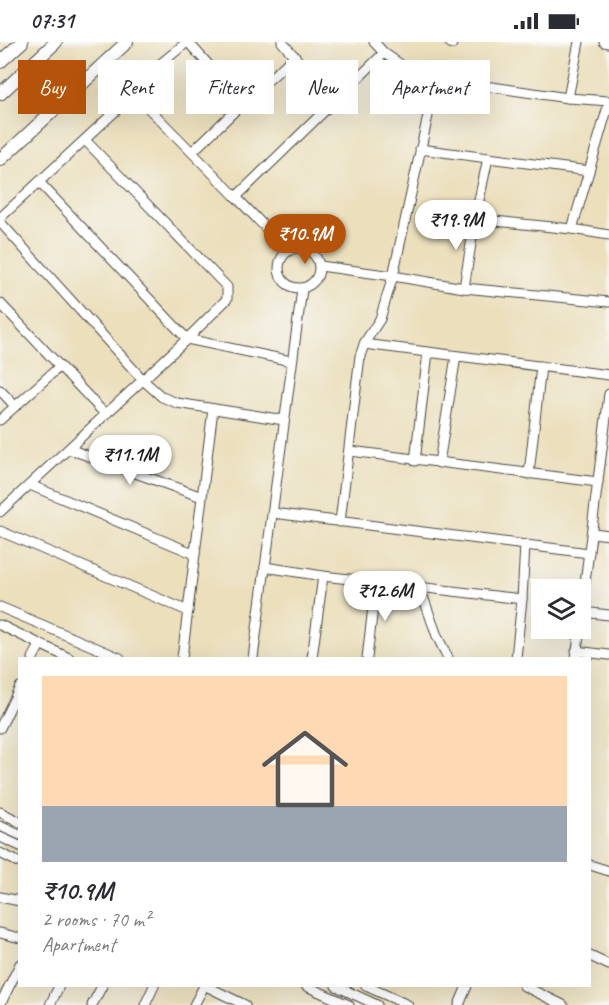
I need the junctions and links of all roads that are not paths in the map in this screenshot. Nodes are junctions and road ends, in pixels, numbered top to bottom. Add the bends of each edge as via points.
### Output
1 (22, 42) edge
2 (57, 42) edge
3 (126, 42) edge
4 (188, 42) edge
5 (282, 42) edge
6 (374, 42) edge
7 (579, 42) edge
8 (604, 42) edge
9 (609, 43) edge
10 (384, 53) junction
11 (295, 56) junction
12 (107, 60) edge
13 (168, 60) edge
14 (204, 60) edge
15 (298, 60) edge
16 (394, 60) edge
17 (0, 63) edge
18 (98, 69) edge
19 (274, 75) edge
20 (358, 78) edge
21 (490, 87) edge
22 (0, 94) edge
23 (568, 98) junction
24 (609, 102) edge
25 (110, 114) edge
26 (155, 114) edge
27 (232, 114) edge
28 (322, 114) edge
29 (428, 114) edge
30 (85, 140) junction
31 (420, 149) junction
32 (193, 151) junction
33 (488, 158) junction
34 (0, 160) edge
35 (589, 171) junction
36 (39, 182) junction
37 (236, 197) junction
38 (475, 219) junction
39 (0, 220) edge
40 (572, 229) junction
41 (609, 235) edge
42 (288, 251) junction
43 (320, 266) junction
44 (393, 276) junction
45 (464, 288) junction
46 (302, 289) junction
47 (609, 302) edge
48 (0, 303) edge
49 (187, 339) junction
50 (364, 344) junction
51 (429, 352) junction
52 (456, 356) junction
53 (291, 361) junction
54 (541, 366) junction
55 (59, 367) junction
56 (609, 375) edge
57 (143, 380) junction
58 (0, 390) edge
59 (609, 394) edge
60 (15, 406) junction
61 (213, 409) junction
62 (105, 414) junction
63 (0, 420) edge
64 (285, 420) junction
65 (69, 448) junction
66 (350, 451) junction
67 (415, 460) junction
68 (439, 463) junction
69 (529, 474) junction
70 (598, 482) junction
71 (30, 484) junction
72 (202, 498) junction
73 (0, 512) edge
74 (273, 513) junction
75 (340, 522) junction
76 (0, 531) edge
77 (593, 533) junction
78 (609, 535) edge
79 (525, 545) junction
80 (589, 553) junction
81 (195, 554) junction
82 (265, 567) junction
83 (323, 576) junction
84 (586, 579) edge
85 (376, 582) junction
86 (420, 588) junction
87 (522, 599) junction
88 (0, 606) edge
89 (188, 611) junction
90 (591, 613) edge
91 (609, 615) edge
92 (0, 625) edge
93 (578, 639) edge
94 (40, 645) junction
95 (576, 655) edge
96 (609, 655) edge
97 (34, 657) edge
98 (67, 657) edge
99 (118, 657) edge
100 (182, 657) edge
101 (253, 657) edge
102 (312, 657) edge
103 (367, 657) edge
104 (446, 657) edge
105 (516, 657) edge
106 (18, 691) edge
107 (0, 728) edge
108 (0, 812) edge
109 (18, 821) edge
110 (0, 826) edge
111 (18, 834) edge
112 (0, 837) edge
113 (18, 845) edge
114 (0, 853) edge
115 (18, 861) edge
116 (591, 865) edge
117 (609, 871) edge
118 (0, 897) edge
119 (18, 901) edge
120 (0, 933) edge
121 (18, 938) edge
122 (591, 956) edge
123 (609, 965) edge
124 (18, 968) edge
125 (59, 987) edge
126 (102, 987) edge
127 (154, 987) edge
128 (204, 987) edge
129 (207, 987) edge
130 (308, 987) edge
131 (338, 987) edge
132 (467, 987) edge
133 (377, 988) edge
134 (536, 988) edge
135 (0, 1005) edge
136 (50, 1005) edge
137 (93, 1005) edge
138 (145, 1005) edge
139 (194, 1005) edge
140 (245, 1005) edge
141 (349, 1005) edge
142 (377, 1005) edge
143 (408, 1005) edge
144 (459, 1005) edge
145 (563, 1005) edge

1 - 17 main road
2 - 22 main road
3 - 12 main road
4 - 13 street
4 - 14 street
5 - 11 street
6 - 10 street
7 - 23 street
8 - 9 street
10 - 16 street
10 - 20 street
11 - 15 street
11 - 19 street
18 - 34 main road
21 - 23 street
23 - 24 street
24 - 35 street
25 - 30 street
26 - 32 street
27 - 32 street
28 - 37 street
29 - 31 street
30 - 36 street
30 - 49 street via 227,286 225,303
31 - 33 street
31 - 44 street
32 - 37 street
33 - 35 street
33 - 38 street
35 - 40 street
36 - 39 street
36 - 49 street
37 - 42 street
38 - 40 street
38 - 45 street
39 - 57 street
40 - 41 street
42 - 43 street via 304,248 317,258
42 - 46 street via 279,264 282,279 287,285
43 - 44 street
43 - 46 street via 315,281
44 - 45 street
44 - 50 street via 380,319
45 - 47 street
46 - 53 street
48 - 55 street
49 - 53 street
49 - 57 street
50 - 51 street
50 - 66 street
51 - 52 street
51 - 67 street
52 - 54 street
52 - 68 street
53 - 64 street
54 - 56 street
54 - 69 street
55 - 60 street
55 - 62 street
57 - 61 street via 168,400
57 - 62 street
58 - 60 street
59 - 70 street
60 - 63 street
61 - 64 street
61 - 72 street
62 - 65 street
64 - 74 street
65 - 71 street
65 - 72 street
66 - 67 street
66 - 75 street
67 - 68 street
68 - 69 street
69 - 70 street
70 - 77 street
71 - 73 street
71 - 81 street
72 - 81 street
74 - 75 street
74 - 82 street
75 - 79 street
76 - 89 street
77 - 78 street
77 - 80 street
79 - 80 street
79 - 87 street
80 - 84 street
81 - 89 street
82 - 83 street
82 - 101 street
83 - 85 street
83 - 102 street
85 - 86 street
85 - 103 street
86 - 87 street
86 - 104 street
87 - 105 street
88 - 99 street
89 - 100 street
90 - 91 street
92 - 94 street
93 - 95 street
94 - 97 street
94 - 98 street
95 - 96 street
106 - 107 street
108 - 109 street
110 - 111 street
112 - 113 street
114 - 115 street
116 - 117 street
118 - 119 street
120 - 121 street
122 - 123 street
124 - 135 street
125 - 136 street
126 - 137 street
127 - 138 street
128 - 139 street
129 - 140 street
130 - 141 street
131 - 142 street
132 - 144 street
133 - 143 street
134 - 145 street

